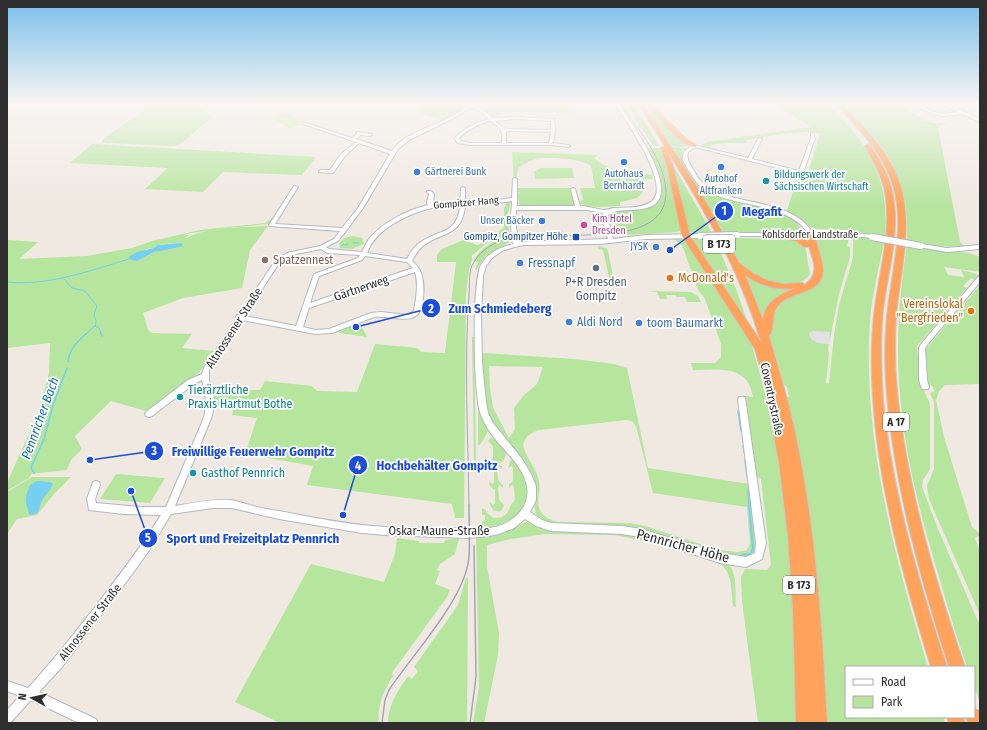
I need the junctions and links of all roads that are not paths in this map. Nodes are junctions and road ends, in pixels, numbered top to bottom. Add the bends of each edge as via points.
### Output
1 (347, 138) edge
2 (409, 138) edge
3 (457, 138) edge
4 (505, 138) edge
5 (552, 138) edge
6 (638, 138) edge
7 (658, 138) edge
8 (662, 138) edge
9 (682, 138) edge
10 (813, 138) edge
11 (862, 138) edge
12 (870, 138) edge
13 (760, 139) dead end
14 (352, 140) joint
15 (358, 142) junction
16 (504, 144) junction
17 (551, 144) junction
18 (568, 146) dead end
19 (694, 146) junction
20 (664, 148) junction
21 (393, 152) junction
22 (749, 160) junction
23 (320, 171) dead end
24 (515, 179) dead end
25 (296, 187) dead end
26 (463, 188) dead end
27 (573, 189) dead end
28 (429, 192) dead end
29 (515, 199) junction
30 (462, 204) junction
31 (431, 206) junction
32 (513, 208) junction
33 (578, 208) junction
34 (607, 212) junction
35 (344, 230) junction
36 (782, 235) junction
37 (808, 235) junction
38 (686, 236) junction
39 (611, 241) junction
40 (516, 244) junction
41 (807, 245) junction
42 (322, 247) junction
43 (980, 247) edge
44 (973, 249) junction
45 (980, 253) edge
46 (363, 254) junction
47 (733, 259) junction
48 (410, 261) junction
49 (416, 269) junction
50 (980, 278) edge
51 (307, 306) junction
52 (239, 317) junction
53 (298, 328) junction
54 (763, 346) junction
55 (204, 376) junction
56 (925, 387) dead end
57 (742, 399) dead end
58 (149, 414) dead end
59 (96, 485) dead end
60 (168, 511) junction
61 (524, 513) junction
62 (939, 666) edge
63 (957, 666) edge
64 (7, 686) edge
65 (30, 694) junction
66 (7, 718) edge
67 (92, 723) edge
68 (804, 723) edge
69 (819, 723) edge

1 - 14 street
2 - 21 street, Altnossener Straße
3 - 16 street via 462,143
4 - 16 street
5 - 17 street
6 - 34 street via 652,161 659,194 649,205
7 - 20 highway, Coventrystraße / B 173
8 - 47 highway, B 173 via 695,189
9 - 19 highway
10 - 22 street via 801,172
11 - 62 highway, A 17 via 880,165 890,194 892,225 877,331 882,432 912,578
12 - 63 highway, A 17 via 891,171 900,196 903,227 893,308 891,378 902,466 930,583
13 - 22 street
14 - 15 street
15 - 21 street
15 - 23 street via 343,155 331,172
16 - 17 street
17 - 18 street
19 - 22 street
19 - 37 street via 686,150 684,158 696,178 705,187 722,195 774,208 796,219
20 - 38 highway
20 - 54 highway, Coventrystraße / B 173 via 704,212 728,260
21 - 35 street, Altnossener Straße
24 - 29 street
25 - 35 street via 272,225
26 - 30 street
27 - 33 street
28 - 31 street via 432,194
29 - 30 street, Gompitzer Hang
29 - 32 street
30 - 31 street, Gompitzer Hang
30 - 48 street via 460,218 454,227 418,246
31 - 46 street, Gompitzer Hang via 385,227 373,238
32 - 33 street
32 - 40 street via 513,233
33 - 34 street via 596,208
34 - 39 street via 605,219
35 - 42 street, Altnossener Straße via 336,240
36 - 37 street, Kohlsdorfer Landstraße
36 - 38 street, Kohlsdorfer Landstraße, bridge
36 - 41 highway via 799,239
37 - 41 highway
37 - 44 street, Kohlsdorfer Landstraße, bridge via 848,234 948,250
37 - 54 highway via 819,268 819,276 811,285 785,296 771,307 766,319
38 - 39 street, Kohlsdorfer Landstraße
38 - 54 highway
39 - 40 street, Kohlsdorfer Landstraße
40 - 61 street, Oskar-Maune-Straße via 492,256 480,273 479,358 484,414 494,432 521,464 531,484 530,502
41 - 47 highway via 813,274 809,280 798,285 783,286 762,281 749,274
42 - 46 street via 327,251
42 - 52 street, Altnossener Straße via 294,252 277,262
43 - 44 street, Kohlsdorfer Landstraße
44 - 45 street
46 - 48 street
46 - 51 street via 356,261 316,275
47 - 54 highway, B 173 via 750,297
48 - 49 street
49 - 51 street, Gärtnerweg
49 - 53 street via 421,284 418,312 414,315 373,315 330,331 316,332
50 - 56 street via 924,344 922,380
51 - 53 street
52 - 53 street
52 - 55 street, Altnossener Straße
54 - 68 highway, Coventrystraße / B 173 via 789,490 798,576
54 - 69 highway, B 173 via 785,415 799,491 810,578
55 - 58 street via 191,382
55 - 60 street, Altnossener Straße via 210,395 210,411 203,433
57 - 61 street, Pennricher Höhe via 761,543 759,556 746,562 720,558 641,533 551,527 538,523
59 - 60 street, Oskar-Maune-Straße via 91,499 92,507
60 - 61 street, Oskar-Maune-Straße via 233,504 295,518 385,531 466,533 493,532 514,522
60 - 65 street, Altnossener Straße via 130,570 58,663
64 - 65 street
65 - 66 street, Altnossener Straße
65 - 67 street

